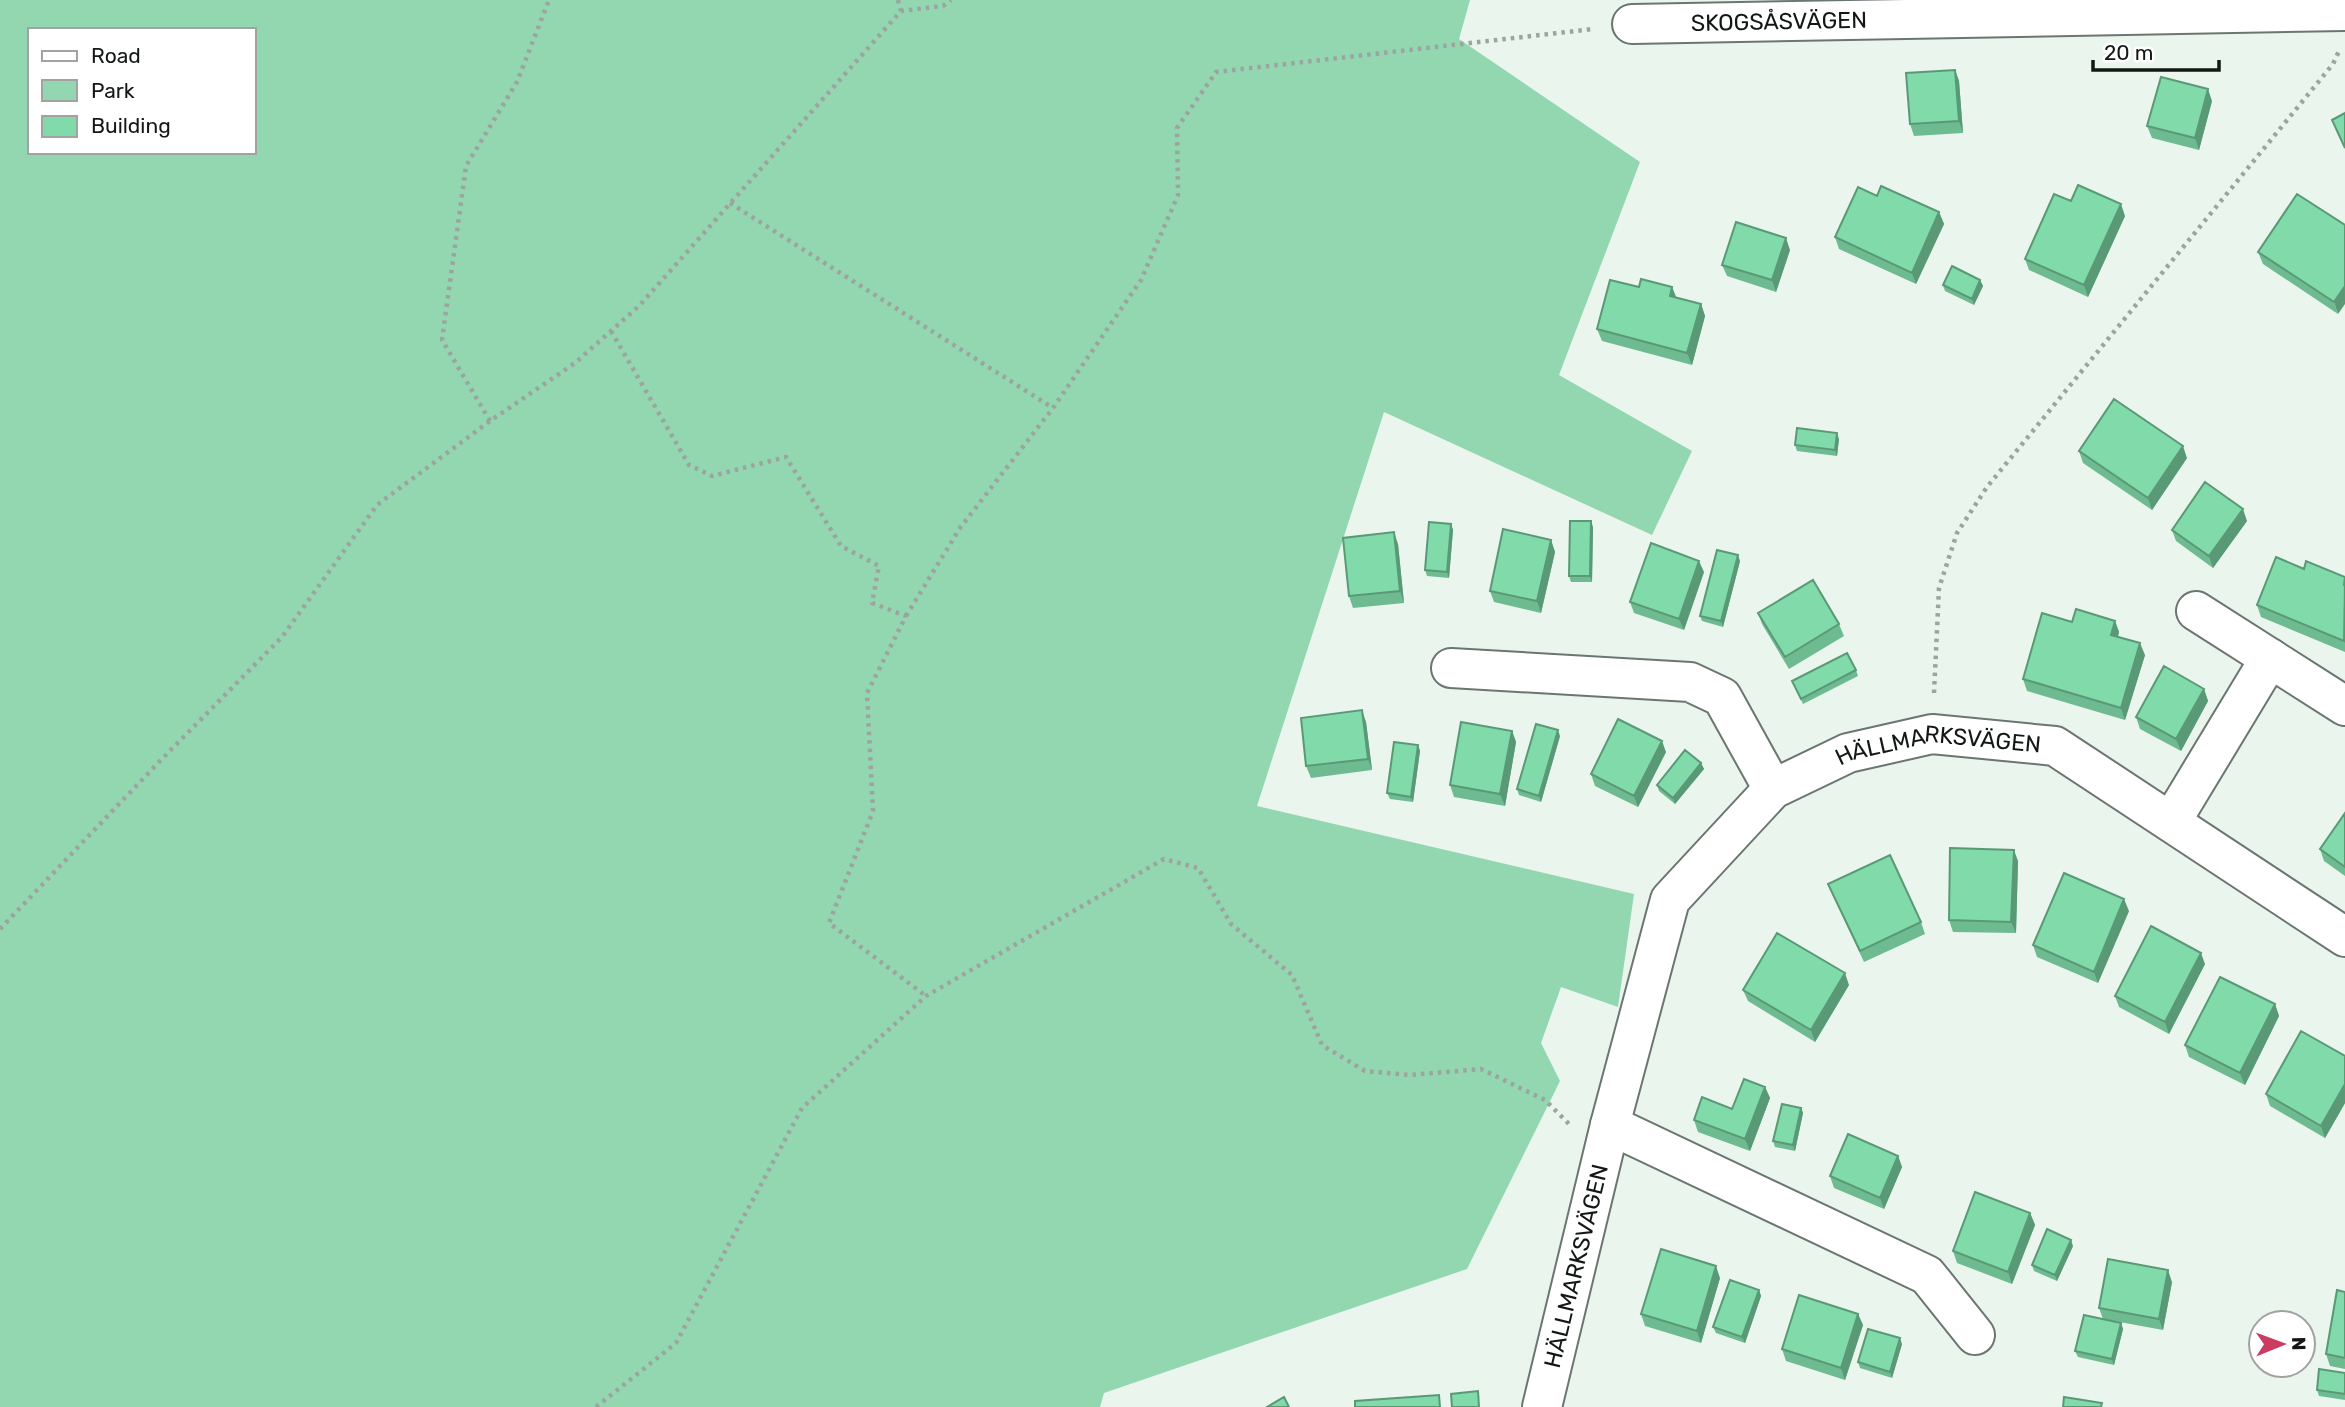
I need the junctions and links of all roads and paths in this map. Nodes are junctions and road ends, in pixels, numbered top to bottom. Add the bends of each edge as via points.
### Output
1 (549, 0) edge
2 (898, 0) edge
3 (951, 0) edge
4 (901, 11) junction
5 (2345, 11) edge
6 (1632, 24) joint
7 (2345, 41) edge
8 (730, 203) junction
9 (611, 331) junction
10 (1053, 408) junction
11 (490, 421) junction
12 (2196, 611) dead end
13 (906, 616) junction
14 (2270, 658) junction
15 (1451, 667) dead end
16 (2345, 706) edge
17 (1932, 734) junction
18 (1773, 789) junction
19 (2171, 822) junction
20 (0, 929) edge
21 (2345, 937) edge
22 (926, 996) junction
23 (1606, 1141) junction
24 (1975, 1335) dead end
25 (596, 1407) edge
26 (1542, 1407) edge

1 - 11 path via 517,82 466,166 451,273 442,340
2 - 4 path
3 - 4 path via 943,6
4 - 8 path
5 - 6 street, SKOGSÅSVÄGEN
6 - 10 path via 1216,72 1177,128 1178,195 1141,280
7 - 17 path via 2333,64 1987,487 1957,533 1939,588
8 - 9 path
8 - 10 path
9 - 11 path via 575,363
9 - 13 path via 689,465 712,476 786,457 841,546 880,566 872,603
10 - 13 path via 960,528
11 - 20 path via 377,505 282,637
12 - 14 street
13 - 22 path via 867,693 873,811 829,923
14 - 16 street
14 - 19 street
15 - 18 street via 1689,682 1722,697
17 - 18 street, HÄLLMARKSVÄGEN via 1849,753
17 - 19 street, HÄLLMARKSVÄGEN via 2055,746
18 - 23 street, HÄLLMARKSVÄGEN via 1670,900
19 - 21 street, HÄLLMARKSVÄGEN
22 - 23 path via 1164,859 1198,868 1231,924 1292,975 1322,1045 1365,1070 1410,1075 1481,1069 1545,1101
22 - 25 path via 802,1108 677,1343
23 - 24 street via 1927,1275
23 - 26 street, HÄLLMARKSVÄGEN

